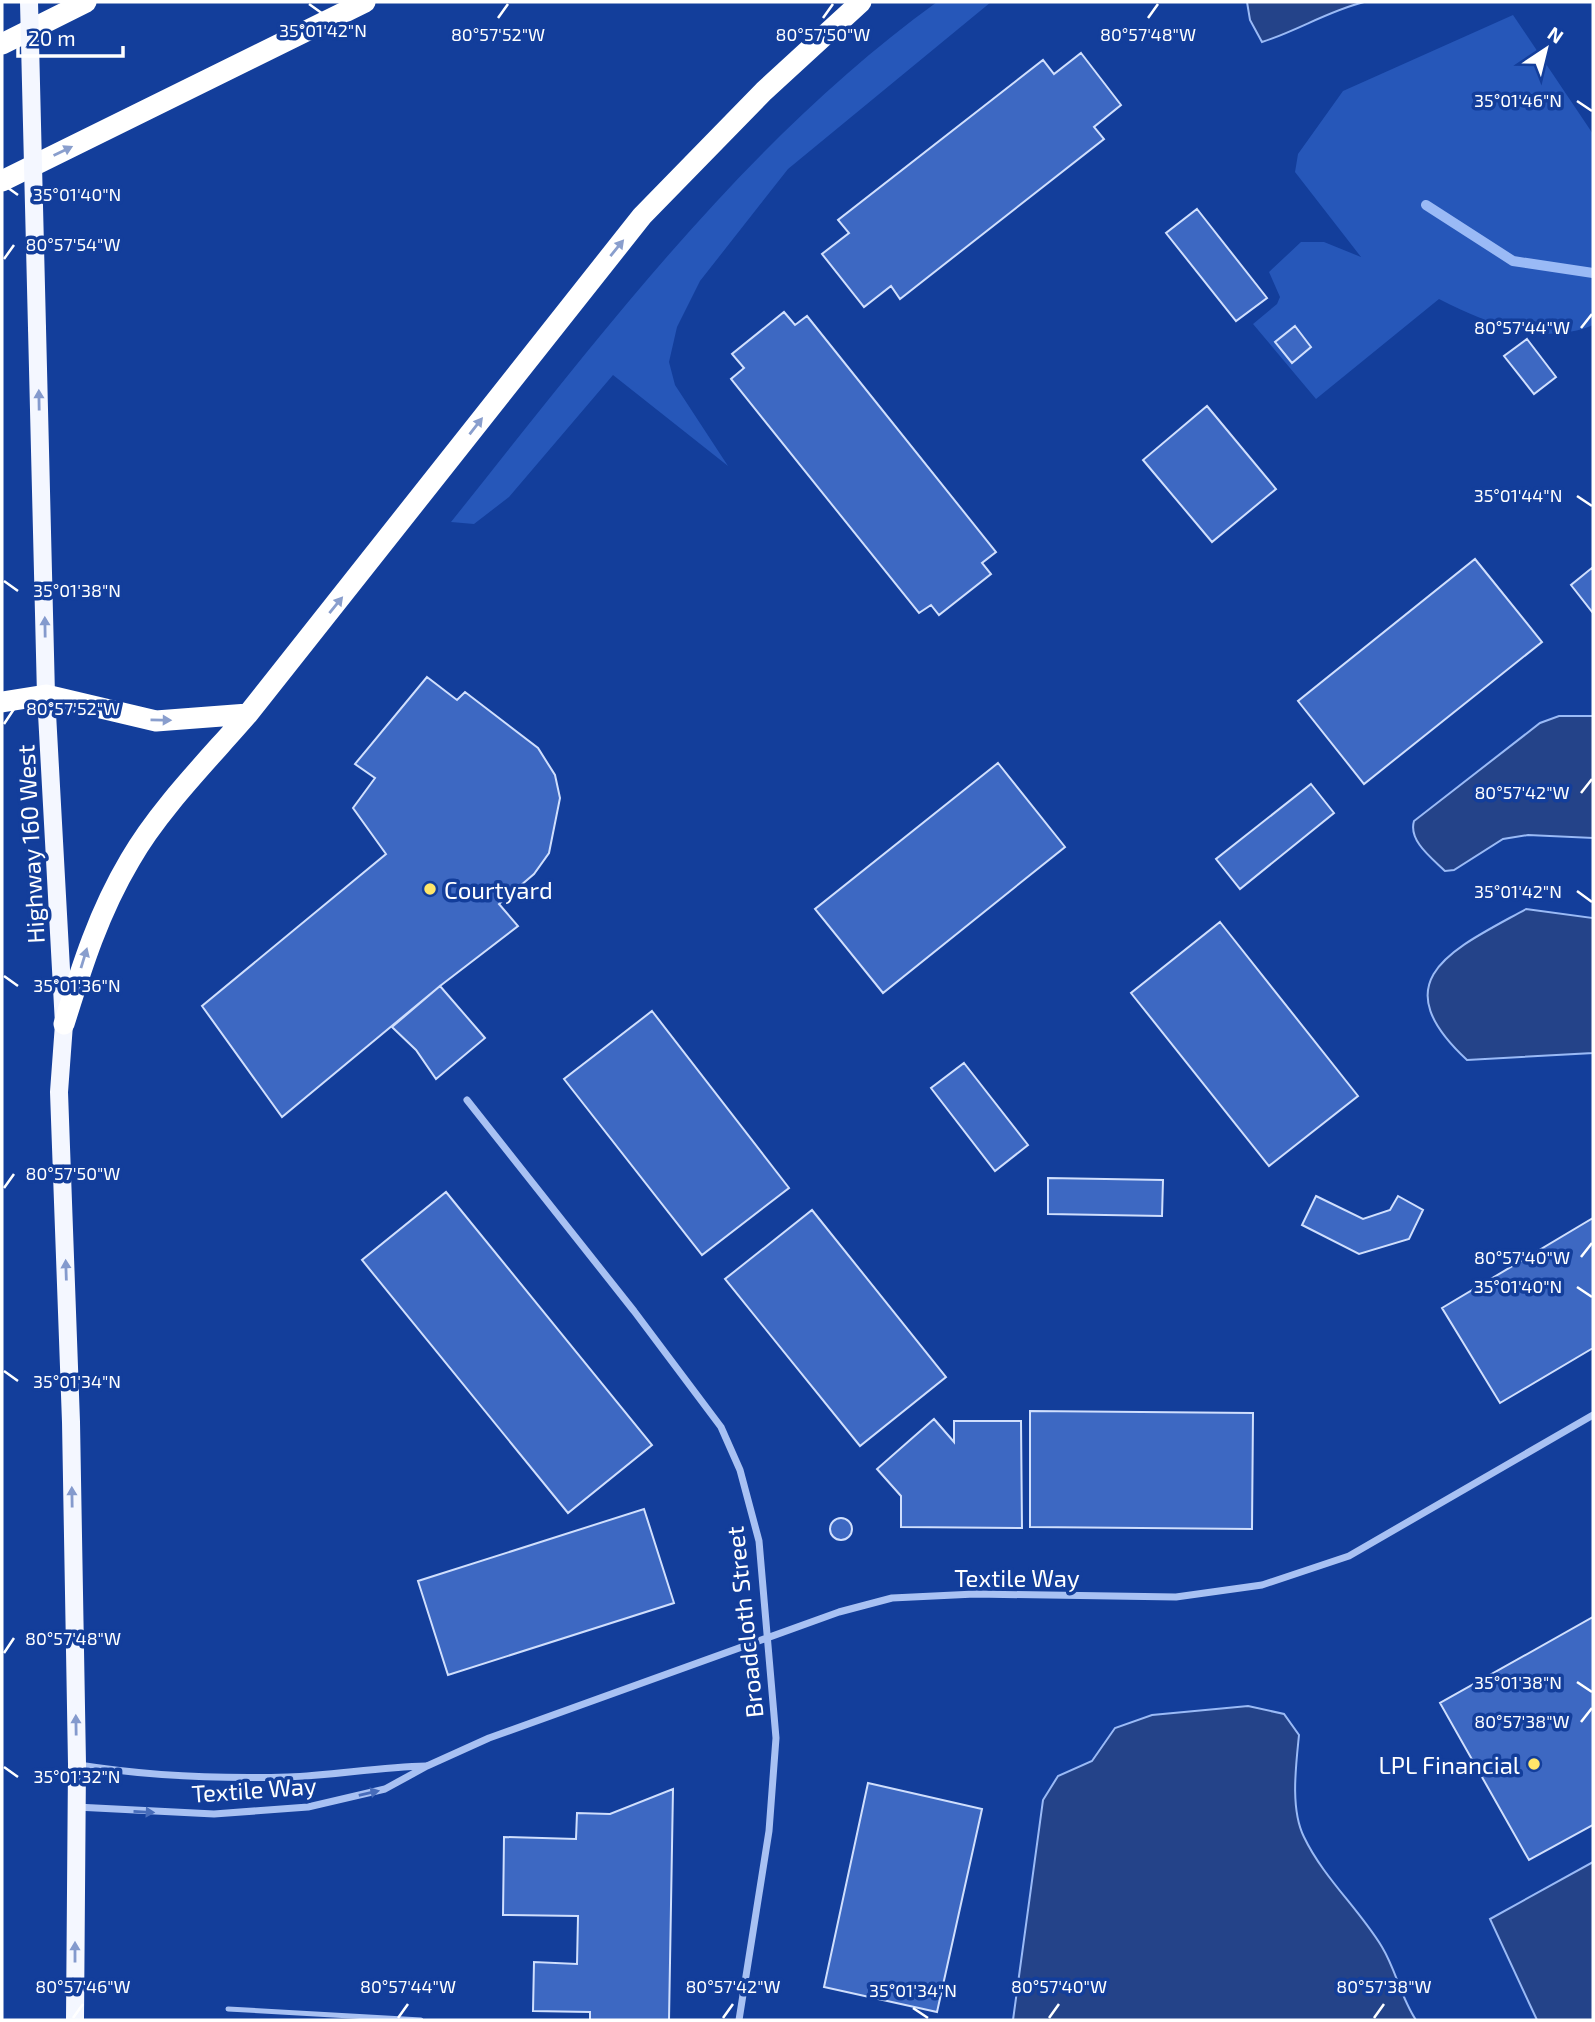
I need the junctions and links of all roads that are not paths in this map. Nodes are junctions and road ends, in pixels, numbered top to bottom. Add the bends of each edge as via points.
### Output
1 (29, 2) edge
2 (86, 2) edge
3 (365, 2) edge
4 (862, 2) edge
5 (2, 44) edge
6 (2, 181) edge
7 (46, 695) junction
8 (2, 702) edge
9 (248, 714) junction
10 (64, 1024) junction
11 (467, 1100) dead end
12 (1593, 1415) edge
13 (765, 1638) junction
14 (77, 1764) junction
15 (427, 1766) junction
16 (76, 1807) junction
17 (228, 2009) dead end
18 (75, 2020) edge
19 (421, 2020) edge
20 (739, 2020) edge

7 -> 1 main road, Highway 160 West, bridge
2 - 5 highway
6 -> 3 highway
9 -> 4 highway via 642,216 764,90
7 - 8 highway
7 -> 9 highway via 156,722
7 - 10 main road, Highway 160 West
10 -> 9 highway via 92,934 131,858
14 -> 10 main road, Highway 160 West via 59,1092
11 - 13 street, Broadcloth Street via 721,1427 740,1470 759,1541
12 - 13 street, Textile Way via 1349,1556 1262,1585 1176,1597 975,1594 892,1598
13 - 15 street, Textile Way via 489,1738
13 - 20 street, Broadcloth Street via 776,1738 769,1831
14 - 15 street, Textile Way via 145,1776 288,1777
14 - 16 main road, Highway 160 West
16 -> 15 street, Textile Way via 214,1814 308,1807 385,1789
18 -> 16 main road, Highway 160 West
17 - 19 lane

